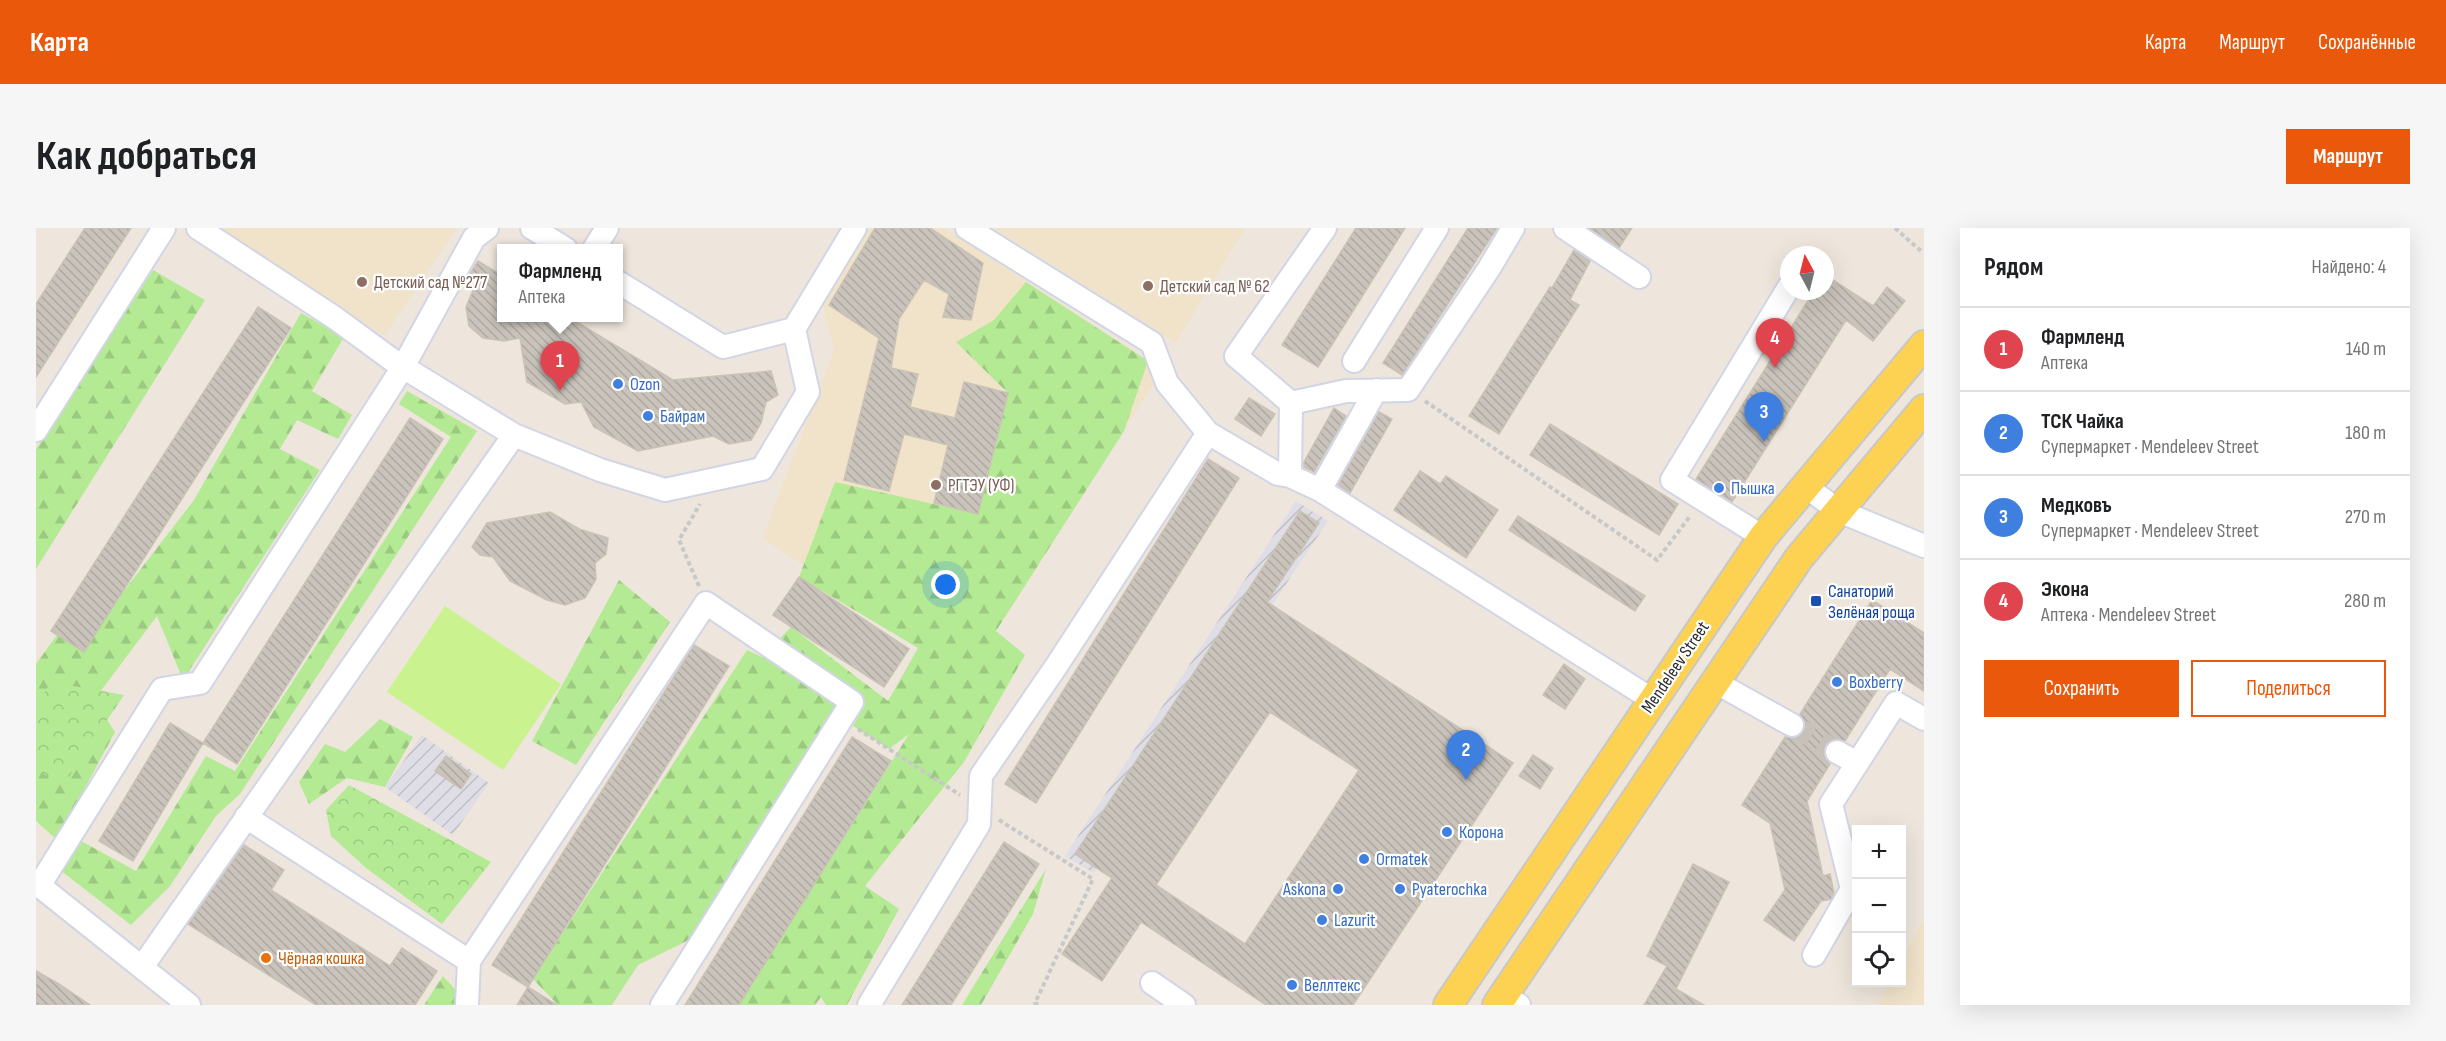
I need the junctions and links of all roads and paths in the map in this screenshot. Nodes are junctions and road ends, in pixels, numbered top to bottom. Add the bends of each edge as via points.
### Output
1 (164, 228) edge
2 (198, 228) edge
3 (487, 228) edge
4 (532, 228) edge
5 (607, 228) edge
6 (855, 228) edge
7 (967, 228) edge
8 (1325, 228) edge
9 (1437, 228) edge
10 (1513, 228) edge
11 (1565, 228) edge
12 (1895, 228) edge
13 (558, 244) edge
14 (597, 244) edge
15 (1921, 251) dead end
16 (1639, 277) dead end
17 (623, 285) edge
18 (1781, 300) edge
19 (794, 329) junction
20 (1924, 345) edge
21 (1354, 361) dead end
22 (403, 367) junction
23 (1376, 390) junction
24 (1408, 390) junction
25 (1291, 403) junction
26 (1924, 410) edge
27 (36, 430) edge
28 (1208, 433) junction
29 (514, 435) junction
30 (1290, 476) junction
31 (714, 480) junction
32 (1805, 486) junction
33 (1320, 490) junction
34 (1702, 500) junction
35 (1839, 511) junction
36 (1763, 537) junction
37 (1924, 546) edge
38 (706, 603) junction
39 (1715, 682) junction
40 (1653, 700) junction
41 (842, 718) junction
42 (1924, 719) edge
43 (1792, 725) tunnel mouth
44 (980, 808) junction
45 (246, 817) junction
46 (38, 885) edge
47 (1814, 954) dead end
48 (469, 961) junction
49 (142, 968) junction
50 (1152, 982) dead end
51 (1507, 1002) edge
52 (189, 1005) edge
53 (467, 1005) edge
54 (663, 1005) edge
55 (869, 1005) edge
56 (1038, 1005) edge
57 (1184, 1005) edge
58 (1448, 1005) edge

1 - 27 street
2 - 22 street
3 - 22 street via 474,238
4 - 13 street
5 - 14 street
6 - 19 street
7 - 28 street via 1061,296 1152,343 1167,382
8 - 25 street via 1236,356
9 - 21 street
10 - 24 street
11 - 16 street
12 - 15 path
17 - 19 street via 723,348
18 - 34 street via 1672,480
19 - 31 street via 808,392 762,469
20 - 32 main road, Mendeleev Street
22 - 29 street
22 - 46 street via 200,683 162,690
23 - 24 street
23 - 25 street via 1346,391
23 - 33 street
24 - 34 path via 1657,560
25 - 30 street
26 - 35 main road
28 - 30 street via 1278,474
28 - 44 street via 981,776
29 - 31 street via 600,470 665,490
29 - 45 street
30 - 33 street
31 - 38 path via 679,540
32 - 35 street
32 - 36 main road, Mendeleev Street
33 - 40 street
34 - 36 street
35 - 37 street
35 - 39 main road via 1799,558
36 - 40 main road, Mendeleev Street
38 - 41 street via 852,702
38 - 48 street
39 - 43 street
39 - 51 main road
40 - 58 main road, Mendeleev Street
41 - 44 path
41 - 54 street
42 - 47 street via 1896,703 1847,757 1831,804 1852,889
44 - 55 street via 979,824
44 - 56 path via 1093,879 1035,1003
45 - 48 street
45 - 49 street
46 - 49 street
48 - 53 street
49 - 52 street
50 - 57 street

